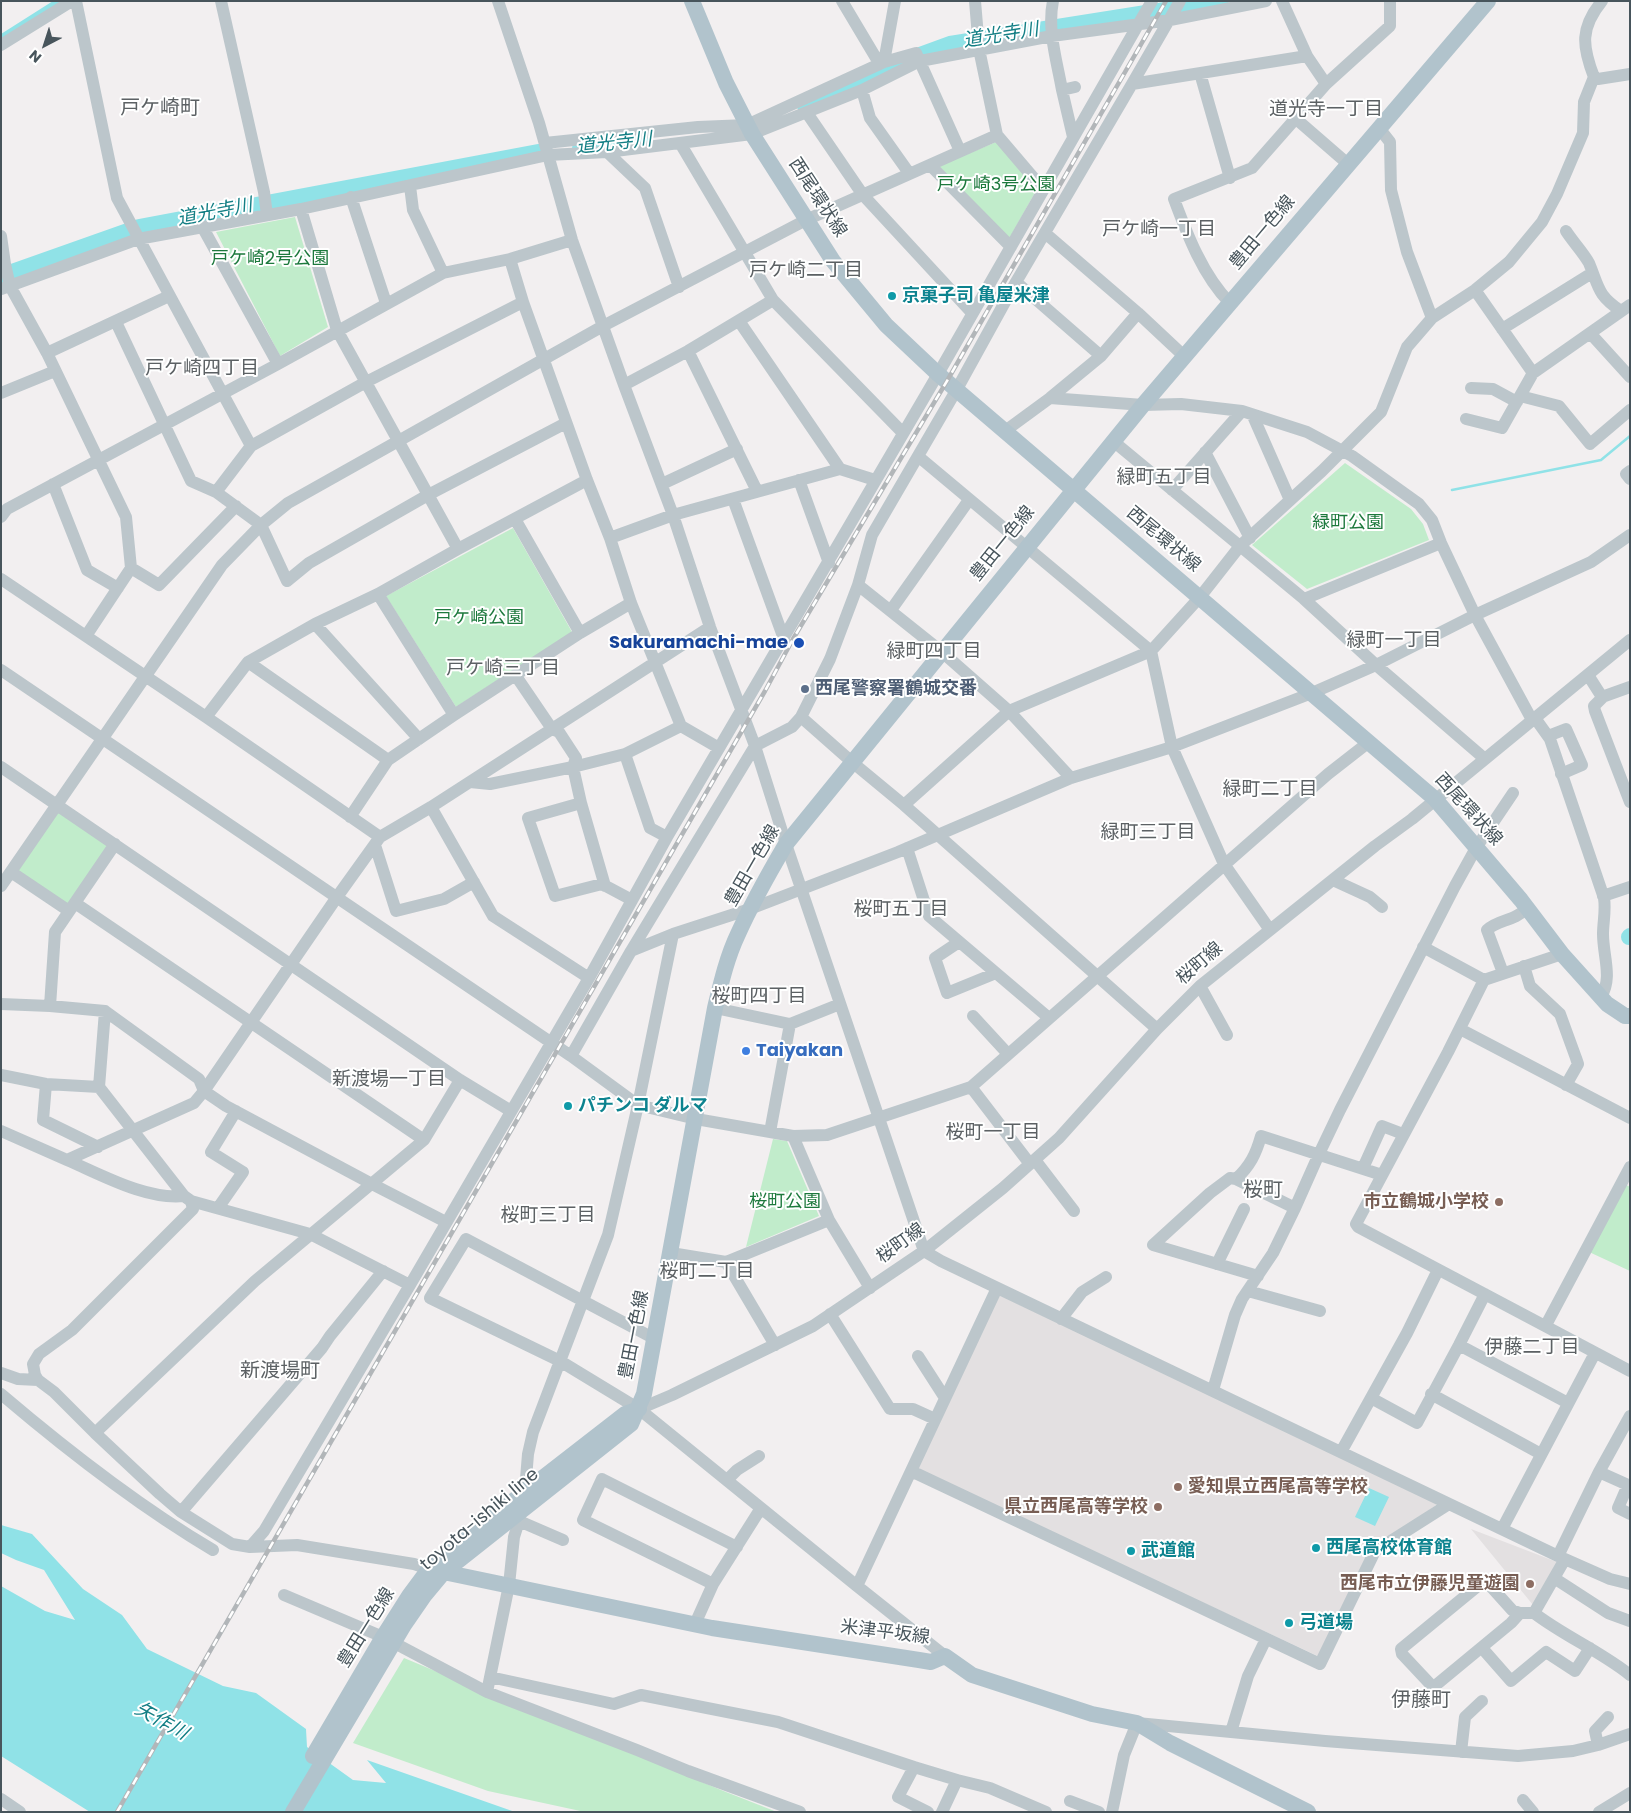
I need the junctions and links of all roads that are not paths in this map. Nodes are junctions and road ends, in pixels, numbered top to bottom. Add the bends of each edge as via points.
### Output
1 (74, 1) edge
2 (221, 1) edge
3 (498, 1) edge
4 (692, 1) edge
5 (842, 1) edge
6 (895, 1) edge
7 (975, 1) edge
8 (1180, 1) edge
9 (1266, 1) edge
10 (1282, 1) edge
11 (1390, 1) edge
12 (1488, 1) edge
13 (1602, 1) edge
14 (1151, 4) edge
15 (1052, 6) edge
16 (1170, 18) junction
17 (1139, 22) junction
18 (1052, 36) junction
19 (1, 45) edge
20 (979, 48) junction
21 (1307, 56) junction
22 (919, 58) junction
23 (884, 62) junction
24 (1200, 73) junction
25 (1630, 74) edge
26 (1594, 77) junction
27 (1132, 84) junction
28 (1326, 84) junction
29 (1075, 87) dead end
30 (862, 90) junction
31 (1062, 90) junction
32 (807, 112) junction
33 (1295, 118) junction
34 (1379, 128) junction
35 (750, 130) junction
36 (997, 135) junction
37 (1073, 137) junction
38 (680, 143) junction
39 (546, 149) junction
40 (960, 151) junction
41 (607, 152) junction
42 (1348, 164) junction
43 (930, 165) junction
44 (909, 173) junction
45 (1230, 178) junction
46 (410, 186) junction
47 (1043, 189) junction
48 (863, 195) junction
49 (351, 197) junction
50 (301, 209) junction
51 (267, 215) junction
52 (806, 220) junction
53 (203, 228) junction
54 (1566, 231) dead end
55 (1044, 233) junction
56 (1, 236) edge
57 (138, 239) junction
58 (572, 240) junction
59 (1011, 248) junction
60 (745, 253) junction
61 (510, 258) junction
62 (443, 273) junction
63 (1592, 273) junction
64 (1016, 282) junction
65 (7, 287) edge
66 (679, 287) junction
67 (1475, 290) junction
68 (169, 296) junction
69 (773, 300) junction
70 (523, 302) junction
71 (386, 303) junction
72 (1230, 303) junction
73 (1625, 308) edge
74 (972, 313) junction
75 (1138, 313) junction
76 (1432, 318) junction
77 (739, 321) junction
78 (116, 322) junction
79 (603, 326) junction
80 (1502, 329) junction
81 (337, 330) junction
82 (1590, 333) junction
83 (688, 351) junction
84 (47, 353) junction
85 (1101, 356) junction
86 (1185, 357) junction
87 (545, 359) junction
88 (278, 364) junction
89 (56, 371) junction
90 (1533, 373) junction
91 (938, 374) junction
92 (1630, 377) edge
93 (366, 382) junction
94 (624, 385) junction
95 (1471, 388) dead end
96 (958, 389) junction
97 (1, 393) edge
98 (223, 393) junction
99 (1050, 398) junction
100 (1519, 399) junction
101 (1143, 405) junction
102 (1630, 410) edge
103 (1248, 413) junction
104 (1466, 419) dead end
105 (566, 423) junction
106 (164, 424) junction
107 (1005, 431) junction
108 (903, 433) junction
109 (398, 440) junction
110 (1113, 441) junction
111 (251, 446) junction
112 (736, 449) junction
113 (1342, 450) junction
114 (1205, 452) junction
115 (918, 457) junction
116 (98, 460) junction
117 (840, 469) junction
118 (1630, 471) edge
119 (587, 480) junction
120 (799, 480) junction
121 (875, 480) junction
122 (1630, 480) edge
123 (53, 484) junction
124 (662, 484) junction
125 (1073, 490) junction
126 (1172, 490) junction
127 (757, 491) junction
128 (216, 492) junction
129 (428, 495) junction
130 (733, 499) junction
131 (969, 500) junction
132 (1290, 500) junction
133 (236, 506) junction
134 (3, 510) edge
135 (673, 515) junction
136 (515, 519) junction
137 (261, 525) junction
138 (1630, 535) edge
139 (610, 538) junction
140 (1245, 542) junction
141 (1440, 543) junction
142 (1026, 548) junction
143 (458, 549) junction
144 (828, 563) junction
145 (131, 568) junction
146 (1, 579) edge
147 (858, 585) junction
148 (118, 588) junction
149 (378, 594) junction
150 (1200, 598) junction
151 (1304, 599) junction
152 (632, 603) junction
153 (891, 610) junction
154 (1475, 615) junction
155 (315, 624) junction
156 (710, 627) junction
157 (580, 633) junction
158 (86, 636) junction
159 (784, 638) junction
160 (1630, 640) edge
161 (1151, 651) junction
162 (942, 652) junction
163 (248, 662) junction
164 (655, 664) junction
165 (1376, 665) junction
166 (1, 670) edge
167 (1588, 675) junction
168 (516, 676) junction
169 (146, 677) junction
170 (1630, 687) edge
171 (1312, 694) junction
172 (1603, 697) junction
173 (741, 710) junction
174 (1009, 711) junction
175 (454, 715) junction
176 (206, 717) junction
177 (801, 717) junction
178 (1534, 719) junction
179 (681, 726) junction
180 (552, 729) junction
181 (1548, 736) junction
182 (103, 739) junction
183 (419, 739) junction
184 (1369, 742) junction
185 (755, 746) junction
186 (1172, 747) junction
187 (718, 748) junction
188 (625, 754) junction
189 (1485, 759) junction
190 (388, 760) junction
191 (852, 762) junction
192 (573, 768) junction
193 (4, 774) edge
194 (1561, 774) junction
195 (1071, 778) junction
196 (470, 782) junction
197 (1513, 793) dead end
198 (1435, 799) junction
199 (1630, 802) edge
200 (581, 803) junction
201 (57, 804) junction
202 (904, 805) junction
203 (431, 807) junction
204 (350, 818) junction
205 (937, 835) junction
206 (668, 837) junction
207 (378, 841) junction
208 (115, 844) junction
209 (786, 844) junction
210 (906, 848) junction
211 (1476, 848) junction
212 (1224, 864) junction
213 (11, 872) junction
214 (1333, 880) junction
215 (474, 882) junction
216 (1, 886) edge
217 (605, 886) junction
218 (1630, 887) edge
219 (800, 888) junction
220 (1603, 896) junction
221 (337, 897) junction
222 (632, 900) junction
223 (72, 907) junction
224 (1382, 907) dead end
225 (1527, 908) junction
226 (750, 909) junction
227 (1270, 930) junction
228 (673, 934) junction
229 (959, 942) junction
230 (1423, 947) junction
231 (631, 951) junction
232 (1562, 954) junction
233 (291, 965) junction
234 (1524, 966) junction
235 (996, 973) junction
236 (1503, 973) junction
237 (1096, 977) junction
238 (589, 978) junction
239 (1484, 980) junction
240 (1200, 986) junction
241 (1601, 997) junction
242 (1, 1004) edge
243 (840, 1004) junction
244 (50, 1006) junction
245 (715, 1008) junction
246 (104, 1011) junction
247 (973, 1016) dead end
248 (1630, 1016) edge
249 (1049, 1018) junction
250 (251, 1024) junction
251 (790, 1024) junction
252 (1460, 1028) junction
253 (1157, 1029) junction
254 (1227, 1035) dead end
255 (551, 1043) junction
256 (1008, 1054) junction
257 (571, 1056) junction
258 (1, 1075) edge
259 (460, 1080) junction
260 (46, 1084) junction
261 (1566, 1085) junction
262 (99, 1087) junction
263 (971, 1087) junction
264 (204, 1091) junction
265 (638, 1105) junction
266 (236, 1111) junction
267 (511, 1111) junction
268 (879, 1116) junction
269 (1630, 1118) edge
270 (696, 1119) junction
271 (1, 1130) edge
272 (133, 1130) junction
273 (770, 1132) junction
274 (1403, 1134) junction
275 (793, 1136) junction
276 (424, 1140) junction
277 (98, 1147) junction
278 (1318, 1154) junction
279 (67, 1160) junction
280 (1032, 1162) junction
281 (1363, 1168) junction
282 (1382, 1175) junction
283 (1628, 1176) edge
284 (1236, 1179) junction
285 (372, 1184) junction
286 (188, 1199) junction
287 (218, 1208) junction
288 (1296, 1208) junction
289 (1244, 1209) dead end
290 (1074, 1211) dead end
291 (829, 1220) junction
292 (446, 1222) junction
293 (310, 1234) junction
294 (924, 1251) junction
295 (671, 1253) junction
296 (726, 1262) junction
297 (1217, 1264) junction
298 (1438, 1270) junction
299 (383, 1271) junction
300 (1258, 1276) junction
301 (1106, 1277) dead end
302 (410, 1285) junction
303 (870, 1288) junction
304 (997, 1288) junction
305 (1248, 1291) junction
306 (1485, 1294) junction
307 (583, 1302) junction
308 (1320, 1311) dead end
309 (830, 1314) junction
310 (1061, 1318) junction
311 (1546, 1325) junction
312 (655, 1339) junction
313 (775, 1345) junction
314 (1459, 1345) junction
315 (1595, 1353) junction
316 (918, 1356) dead end
317 (560, 1361) junction
318 (1630, 1371) edge
319 (1, 1373) edge
320 (38, 1380) junction
321 (1213, 1390) junction
322 (1, 1394) edge
323 (1432, 1394) junction
324 (945, 1398) junction
325 (1371, 1398) junction
326 (1568, 1403) junction
327 (639, 1409) junction
328 (1630, 1416) edge
329 (935, 1419) junction
330 (95, 1433) junction
331 (1626, 1434) edge
332 (1341, 1452) junction
333 (1541, 1454) junction
334 (760, 1456) dead end
335 (911, 1471) junction
336 (1598, 1472) junction
337 (727, 1480) junction
338 (525, 1491) junction
339 (1449, 1504) junction
340 (761, 1508) junction
341 (181, 1512) junction
342 (1630, 1514) edge
343 (520, 1516) junction
344 (1502, 1529) junction
345 (563, 1540) dead end
346 (250, 1547) junction
347 (737, 1547) junction
348 (213, 1550) dead end
349 (1562, 1558) junction
350 (437, 1571) junction
351 (1554, 1578) junction
352 (713, 1584) junction
353 (1630, 1584) edge
354 (509, 1585) junction
355 (857, 1586) junction
356 (284, 1595) dead end
357 (1520, 1613) junction
358 (1534, 1613) junction
359 (1630, 1622) edge
360 (695, 1624) junction
361 (1266, 1638) junction
362 (386, 1644) junction
363 (1482, 1648) junction
364 (1590, 1648) junction
365 (946, 1656) junction
366 (1630, 1675) edge
367 (490, 1677) junction
368 (487, 1692) junction
369 (1482, 1700) dead end
370 (1608, 1717) dead end
371 (1137, 1723) junction
372 (1231, 1732) junction
373 (1630, 1734) edge
374 (1598, 1745) junction
375 (1461, 1752) junction
376 (914, 1767) junction
377 (957, 1780) junction
378 (1630, 1793) edge
379 (1, 1799) edge
380 (1523, 1800) dead end
381 (1070, 1801) dead end
382 (20, 1812) edge
383 (280, 1812) edge
384 (293, 1812) edge
385 (800, 1812) edge
386 (928, 1812) edge
387 (942, 1812) edge
388 (1046, 1812) edge
389 (1099, 1812) edge
390 (1112, 1812) edge
391 (1308, 1812) edge
392 (1533, 1812) edge
393 (1599, 1812) edge

1 - 19 street
1 - 57 street via 118,200
2 - 51 street
3 - 39 street
4 - 35 main road, 西尾環状線 via 726,83
5 - 23 street via 876,58
6 - 23 street
7 - 20 street
8 - 16 street
9 - 16 street
10 - 21 street
11 - 28 street via 1390,26
12 - 34 main road, 豊田一色線
13 - 26 street via 1592,13 1584,36 1586,56
14 - 17 street
15 - 18 street
16 - 17 street
16 - 27 street
17 - 18 street
17 - 37 street
18 - 20 street
18 - 31 street
20 - 22 street
20 - 36 street
21 - 24 street
21 - 28 street
22 - 23 street
22 - 30 street
22 - 40 street
23 - 35 street
24 - 27 street
24 - 45 street
25 - 26 street
26 - 67 street via 1584,102 1583,133 1542,222 1509,262
27 - 55 street
28 - 33 street
29 - 31 street
30 - 32 street
30 - 44 street via 870,118
31 - 37 street
32 - 35 street
32 - 48 street
33 - 42 street
33 - 45 street via 1252,168
34 - 42 main road, 豊田一色線
34 - 76 street via 1390,142 1391,190 1408,252
35 - 38 street
35 - 39 street via 698,127
35 - 52 main road, 西尾環状線
36 - 40 street
36 - 47 street
37 - 47 street
38 - 41 street
38 - 60 street
39 - 41 street
39 - 46 street
39 - 58 street
40 - 43 street
41 - 66 street via 644,188
42 - 72 main road, 豊田一色線
43 - 44 street
43 - 59 street
44 - 48 street
45 - 72 street via 1174,199 1192,244
46 - 49 street
46 - 62 street via 413,210
47 - 59 street
48 - 52 street
48 - 74 street
49 - 50 street
49 - 71 street
50 - 51 street
50 - 81 street
51 - 53 street
52 - 60 street
52 - 91 main road, 西尾環状線 via 833,261 886,325
53 - 57 street
53 - 88 street
54 - 63 street
55 - 64 street
55 - 75 street
56 - 65 street
57 - 65 street
57 - 68 street
58 - 61 street
58 - 79 street
59 - 74 street
60 - 66 street
60 - 69 street
61 - 62 street
61 - 70 street
62 - 71 street
63 - 73 street via 1609,303
63 - 80 street
64 - 85 street
64 - 96 street
65 - 84 street
66 - 79 street
67 - 76 street
67 - 80 street
68 - 78 street
68 - 98 street
69 - 77 street
69 - 108 street
70 - 87 street
70 - 93 street
71 - 81 street
72 - 86 main road, 豊田一色線
73 - 82 street
74 - 91 street
75 - 85 street
75 - 86 street
76 - 113 street via 1407,347 1381,412
77 - 83 street
77 - 117 street
78 - 84 street
78 - 106 street
79 - 87 street
79 - 94 street
80 - 90 street
81 - 88 street
81 - 93 street
82 - 90 street
82 - 92 street
83 - 94 street
83 - 112 street
84 - 89 street
85 - 99 street
86 - 101 main road, 豊田一色線
87 - 105 street
87 - 109 street
88 - 98 street
89 - 97 street
89 - 116 street
90 - 100 street
91 - 96 main road, 西尾環状線
91 - 108 street
93 - 109 street
93 - 111 street
94 - 124 street
95 - 100 street via 1493,389
96 - 107 main road, 西尾環状線
96 - 115 street
98 - 106 street
98 - 111 street
99 - 101 street
99 - 107 street
100 - 102 street via 1559,406 1590,444
100 - 104 street via 1502,428
101 - 103 street via 1181,404
101 - 110 main road, 豊田一色線
103 - 113 street via 1307,432
103 - 114 street
103 - 132 street
105 - 119 street
105 - 129 street
106 - 116 street
106 - 128 street via 191,481
107 - 125 main road, 西尾環状線
108 - 121 street
109 - 129 street
109 - 137 street via 288,502
110 - 125 main road, 豊田一色線
110 - 126 street
111 - 128 street
112 - 124 street
112 - 127 street
113 - 132 street
113 - 141 street via 1419,504 1432,520
114 - 126 street
114 - 140 street
115 - 131 street
115 - 147 street via 872,535
116 - 123 street
116 - 145 street via 126,517
117 - 120 street
117 - 121 street
118 - 122 street via 1626,474
119 - 136 street
119 - 139 street
120 - 127 street
120 - 144 street
121 - 144 street
123 - 134 street
123 - 148 street via 87,570
124 - 135 street
125 - 142 main road, 豊田一色線
125 - 150 main road, 西尾環状線
126 - 140 street
127 - 130 street
128 - 133 street
129 - 137 street via 309,563 287,581
129 - 143 street
130 - 135 street
130 - 159 street
131 - 142 street
131 - 153 street
132 - 140 street
133 - 137 street
133 - 145 street via 159,586
135 - 139 street
135 - 156 street
136 - 143 street
136 - 157 street
137 - 169 street via 222,565
138 - 154 street via 1590,562
139 - 152 street
140 - 150 street
140 - 151 street
141 - 151 street
141 - 154 street
142 - 161 street
142 - 162 main road, 豊田一色線
143 - 149 street
144 - 159 street
145 - 148 street
146 - 158 street
147 - 153 street
147 - 177 street via 830,660
148 - 158 street
149 - 155 street
149 - 175 street
150 - 161 street
150 - 171 main road, 西尾環状線
151 - 165 street
152 - 157 street
152 - 164 street
153 - 162 street
154 - 165 street
154 - 178 street
155 - 163 street
155 - 183 street
156 - 164 street
156 - 173 street
157 - 168 street
158 - 169 street
159 - 173 street
160 - 167 street, 桜町線
161 - 174 street
161 - 186 street
162 - 174 street
162 - 191 main road, 豊田一色線
163 - 176 street
163 - 190 street
164 - 179 street
164 - 180 street
165 - 171 street
165 - 189 street
166 - 182 street
167 - 172 street
167 - 178 street, 桜町線
168 - 175 street
168 - 180 street
169 - 176 street
169 - 182 street
170 - 172 street
171 - 184 main road, 西尾環状線
171 - 186 street
172 - 199 street via 1594,706 1595,711
173 - 185 street
173 - 187 street
174 - 195 street
174 - 202 street
175 - 183 street
176 - 204 street
177 - 185 street via 792,728
177 - 191 street
178 - 181 street
178 - 189 street, 桜町線
179 - 187 street
179 - 188 street
180 - 192 street via 559,732 576,758
180 - 196 street
181 - 194 street
181 - 194 street via 1566,729 1582,765
182 - 201 street
182 - 221 street
183 - 190 street
184 - 198 main road, 西尾環状線
184 - 212 street
185 - 209 street
185 - 231 street
186 - 195 street
186 - 212 street
187 - 206 street
188 - 192 street
188 - 206 street via 650,828
189 - 198 street, 桜町線
190 - 204 street
191 - 202 street
191 - 209 main road, 豊田一色線
192 - 196 street via 490,784
192 - 200 street
193 - 201 street
194 - 220 street
195 - 205 street
196 - 203 street
197 - 211 street
198 - 211 main road, 西尾環状線
198 - 214 street, 桜町線
200 - 217 street
200 - 217 street via 528,818 555,896 602,884
201 - 208 street
201 - 213 street
202 - 205 street
203 - 207 street
203 - 215 street
204 - 207 street
205 - 210 street
205 - 237 street
206 - 222 street
207 - 215 street via 396,910 444,899
207 - 221 street
208 - 223 street
208 - 233 street
209 - 219 street
209 - 226 main road, 豊田一色線
210 - 219 street
210 - 229 street via 929,916
211 - 225 main road, 西尾環状線
211 - 230 street
212 - 227 street
212 - 237 street
213 - 216 street
213 - 223 street
214 - 224 street via 1370,897
214 - 227 street, 桜町線
215 - 238 street via 493,916
217 - 222 street
218 - 220 street
219 - 226 street
219 - 243 street
220 - 241 street via 1606,910 1603,934 1606,988
221 - 233 street
221 - 255 street
222 - 238 street
223 - 244 street via 55,932
223 - 250 street
225 - 232 main road, 西尾環状線
225 - 236 street via 1518,917 1487,930
226 - 228 street
226 - 245 main road, 豊田一色線 via 737,935
227 - 240 street, 桜町線
228 - 231 street
228 - 265 street
229 - 235 street
229 - 235 street via 935,958 947,993
230 - 239 street
230 - 278 street
231 - 257 street
232 - 234 street
232 - 241 main road, 西尾環状線
233 - 250 street
233 - 259 street
234 - 236 street
234 - 261 street via 1530,986 1560,1014 1576,1058 1578,1064
235 - 249 street
236 - 239 street
237 - 249 street
237 - 253 street
238 - 255 street
239 - 252 street
240 - 253 street, 桜町線
240 - 254 street
241 - 248 main road, 西尾環状線 via 1615,1011
242 - 244 street
243 - 251 street
243 - 268 street
244 - 246 street
245 - 251 street
245 - 270 main road, 豊田一色線
246 - 262 street
246 - 264 street via 199,1078
247 - 256 street
249 - 256 street
250 - 264 street
250 - 276 street
251 - 273 street
252 - 261 street
252 - 274 street
253 - 280 street, 桜町線 via 1059,1138
255 - 257 street
255 - 267 street
256 - 263 street
257 - 265 street
258 - 260 street
259 - 267 street
259 - 276 street
260 - 262 street
260 - 277 street via 43,1120
261 - 269 street
262 - 272 street
263 - 268 street
263 - 280 street
264 - 266 street
264 - 272 street via 194,1103
265 - 270 street
265 - 307 street via 608,1235
266 - 285 street
266 - 287 street via 212,1152 243,1172
267 - 292 street
268 - 275 street via 827,1134
268 - 294 street
270 - 273 street
270 - 295 main road, 豊田一色線
271 - 279 street
272 - 277 street
272 - 286 street
273 - 275 street
274 - 281 street via 1382,1126
274 - 282 street
275 - 291 street
276 - 285 street
277 - 279 street
278 - 281 street
278 - 284 street via 1261,1136 1251,1163
278 - 288 street
279 - 286 street via 140,1190
280 - 290 street
280 - 294 street, 桜町線
281 - 282 street
282 - 298 street via 1356,1224
283 - 311 street
284 - 288 street
284 - 297 street via 1230,1178 1210,1193 1153,1245
285 - 292 street
285 - 293 street
286 - 287 street
286 - 320 street via 193,1210 72,1330 35,1359 33,1369
287 - 293 street
288 - 300 street
289 - 297 street
291 - 296 street
291 - 303 street
292 - 302 street
293 - 299 street
293 - 330 street via 254,1281
294 - 303 street, 桜町線
294 - 304 street
295 - 296 street
295 - 312 main road, 豊田一色線
296 - 313 street
297 - 300 street
298 - 306 street
298 - 325 street
299 - 302 street
299 - 341 street via 322,1348
300 - 305 street
301 - 310 street via 1082,1292
302 - 346 street via 264,1531
303 - 309 street, 桜町線
304 - 310 street
304 - 324 street
305 - 308 street
305 - 321 street via 1235,1314
306 - 311 street
306 - 314 street
307 - 312 street
307 - 317 street
307 - 317 street via 466,1239 430,1298
309 - 313 street, 桜町線
309 - 329 street via 890,1409 913,1409
310 - 321 street
311 - 315 street
312 - 327 main road, 豊田一色線
313 - 327 street, 桜町線
314 - 323 street
314 - 326 street
315 - 318 street
315 - 326 street
316 - 324 street
317 - 327 street
317 - 338 street via 533,1432
319 - 320 street via 18,1379
320 - 330 street
321 - 332 street
322 - 348 street via 128,1496
323 - 325 street via 1417,1423
323 - 333 street
324 - 329 street
325 - 332 street
326 - 333 street
327 - 337 street
327 - 338 main road via 625,1414
327 - 343 main road, toyota-ishiki line via 631,1424
328 - 331 street
329 - 335 street
330 - 341 street
331 - 336 street
332 - 339 street
333 - 344 street
334 - 337 street
335 - 355 street
335 - 361 street
336 - 342 street via 1628,1485 1618,1508
336 - 349 street
337 - 340 street
338 - 343 street
338 - 350 main road via 455,1546
339 - 344 street
339 - 361 street via 1375,1551 1320,1664
340 - 347 street
340 - 355 street
341 - 346 street via 232,1544
343 - 345 street
343 - 350 main road, toyota-ishiki line
343 - 354 street via 514,1537
344 - 349 street
346 - 350 street via 297,1545 414,1564
347 - 352 street
347 - 352 street via 602,1480 583,1520
349 - 351 street
349 - 353 street
350 - 354 main road, 米津平坂線
350 - 362 main road, toyota-ishiki line via 412,1613
351 - 358 street
351 - 359 street via 1608,1613
352 - 360 street
354 - 360 main road, 米津平坂線
354 - 367 street
355 - 365 street
356 - 362 street
357 - 358 street
357 - 363 street
357 - 363 street via 1512,1610 1485,1580 1401,1649 1432,1686 1436,1686
358 - 364 street
360 - 365 main road, 米津平坂線 via 931,1662
361 - 372 street via 1248,1676
362 - 368 street
362 - 383 main road, 豊田一色線
362 - 384 main road, toyota-ishiki line
363 - 364 street via 1511,1681 1546,1652 1575,1671
364 - 366 street
365 - 371 main road, 米津平坂線 via 972,1675 1092,1714
367 - 368 street
367 - 376 street via 614,1704 641,1695 778,1722
368 - 385 street
369 - 375 street via 1465,1717
370 - 374 street via 1595,1731
371 - 372 street
371 - 390 street via 1124,1755
371 - 391 main road, 米津平坂線 via 1170,1743
372 - 375 street
373 - 374 street
374 - 375 street via 1548,1755
376 - 377 street
376 - 386 street via 898,1798
377 - 387 street
377 - 388 street via 990,1788
378 - 393 street
379 - 382 street
380 - 392 street
381 - 389 street

